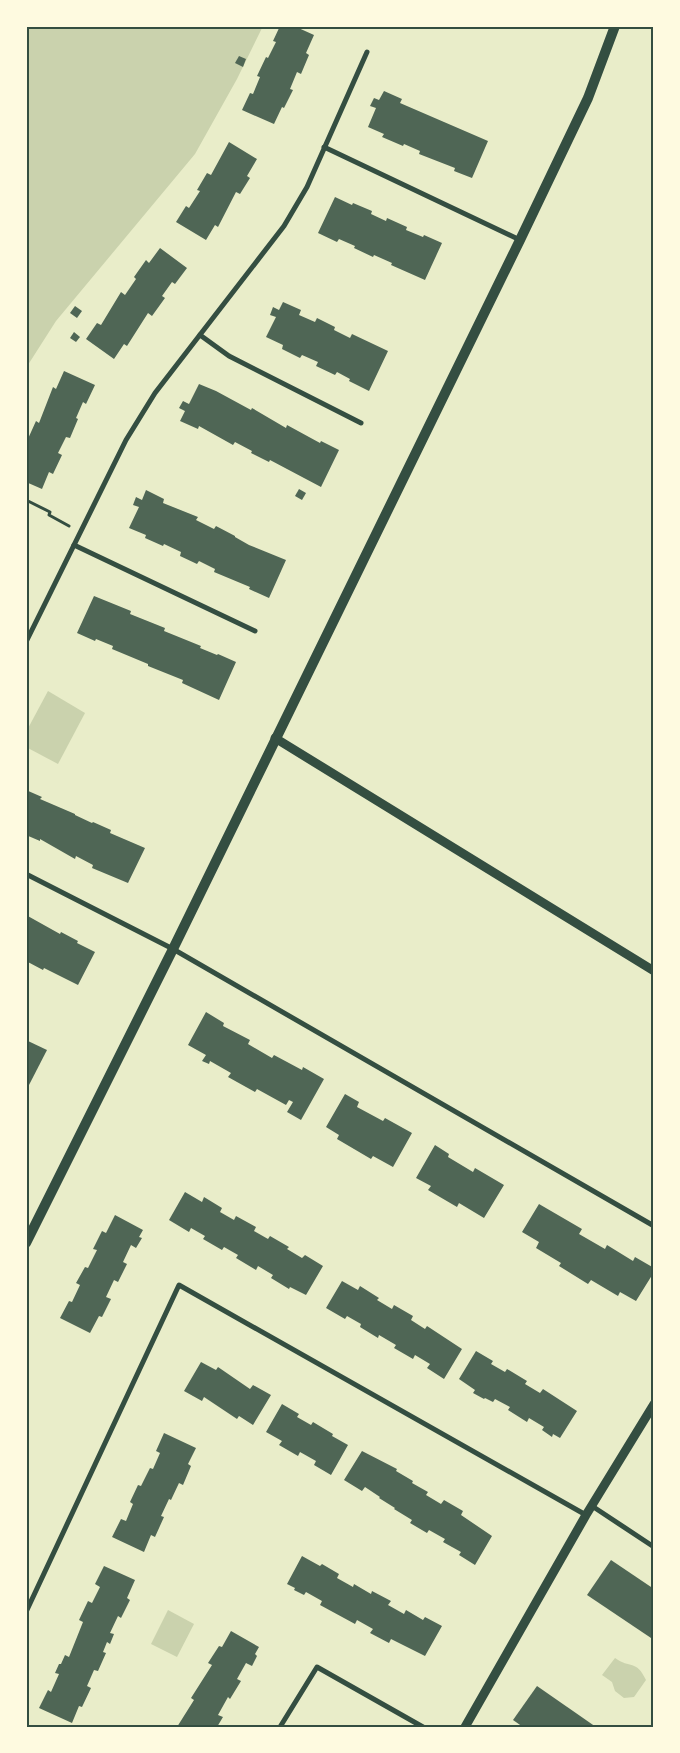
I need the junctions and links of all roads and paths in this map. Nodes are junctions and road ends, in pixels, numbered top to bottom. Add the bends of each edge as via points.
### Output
1 (615, 26) edge
2 (367, 52) dead end
3 (324, 147) junction
4 (520, 240) junction
5 (200, 335) junction
6 (361, 423) dead end
7 (26, 500) edge
8 (80, 533) junction
9 (74, 545) junction
10 (255, 631) dead end
11 (26, 642) edge
12 (275, 738) junction
13 (26, 874) edge
14 (173, 949) junction
15 (654, 972) edge
16 (654, 1226) edge
17 (26, 1243) edge
18 (654, 1404) edge
19 (592, 1506) junction
20 (586, 1515) junction
21 (654, 1547) edge
22 (26, 1612) edge
23 (280, 1727) edge
24 (423, 1727) edge
25 (465, 1727) edge

1 - 4 main road via 588,98
2 - 3 street
3 - 4 street
3 - 5 street via 307,187 284,226
4 - 12 main road
5 - 6 street via 229,356
5 - 8 street via 155,393 126,440
7 - 8 path
8 - 9 street
9 - 10 street
9 - 11 street
12 - 14 main road
12 - 15 street
13 - 14 street
14 - 16 street
14 - 17 main road
18 - 19 street
19 - 20 street
19 - 21 street
20 - 22 street via 179,1285
20 - 25 street
23 - 24 street via 317,1666

